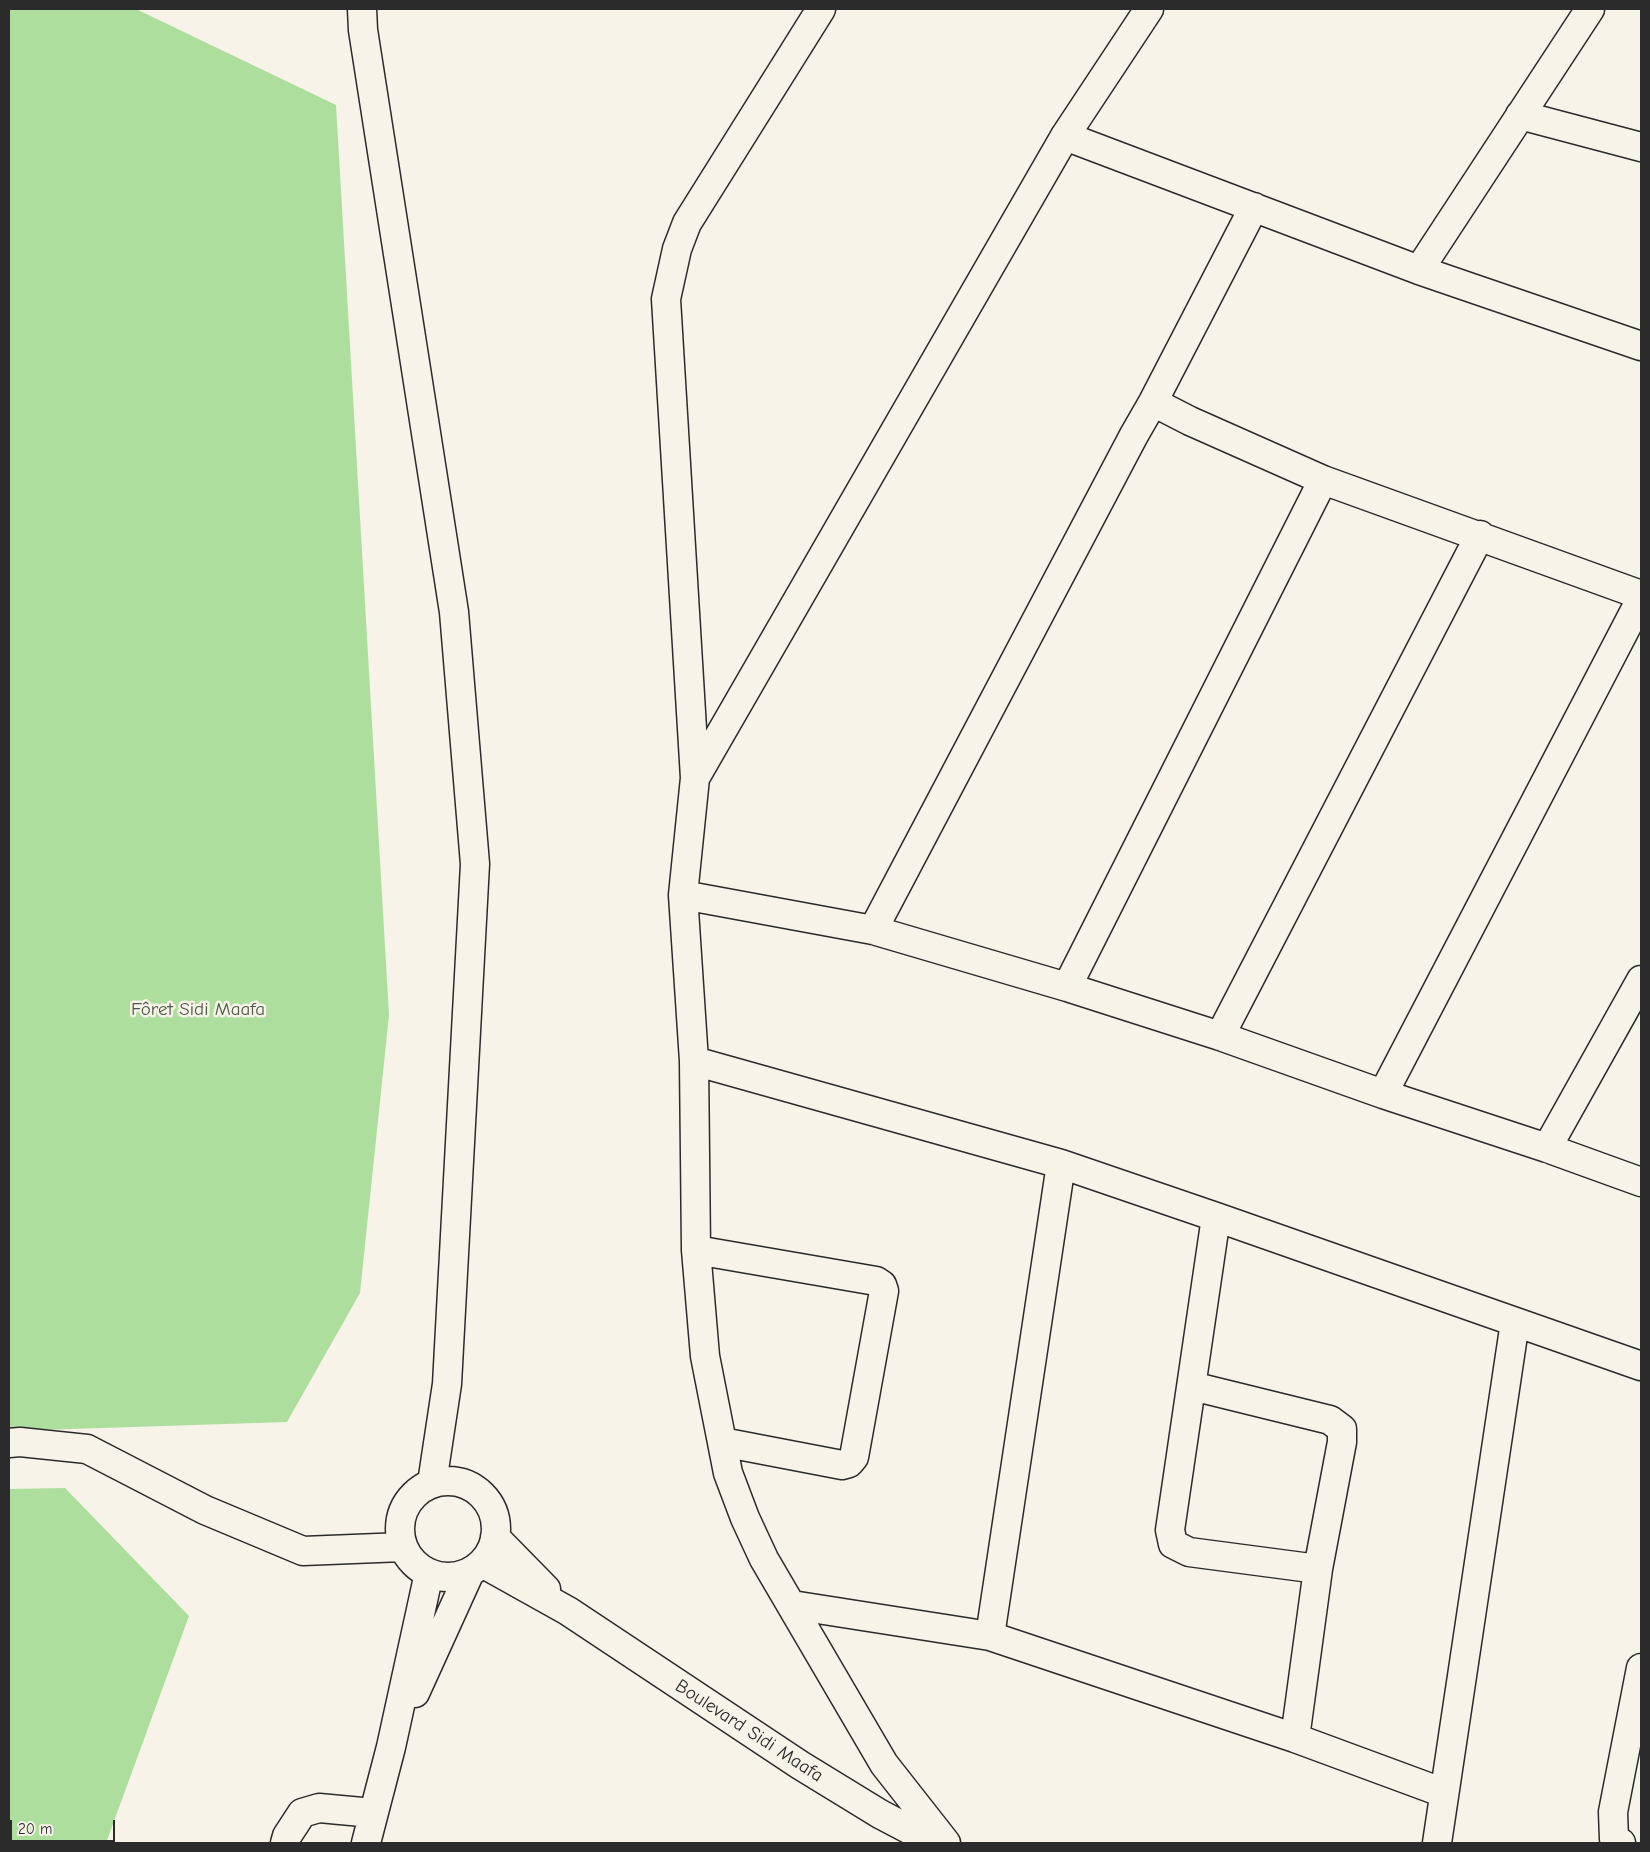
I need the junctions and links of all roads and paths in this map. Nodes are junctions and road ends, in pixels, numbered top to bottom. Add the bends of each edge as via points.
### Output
1 (362, 9) edge
2 (821, 9) edge
3 (1149, 9) edge
4 (1590, 9) edge
5 (1520, 115) junction
6 (1065, 136) junction
7 (1641, 147) edge
8 (1254, 208) junction
9 (1419, 270) junction
10 (1641, 346) edge
11 (1153, 402) junction
12 (1323, 480) junction
13 (1480, 536) junction
14 (1641, 595) edge
15 (1641, 599) edge
16 (695, 778) junction
17 (683, 895) junction
18 (874, 930) junction
19 (1641, 980) edge
20 (1067, 987) junction
21 (1220, 1036) junction
22 (694, 1061) junction
23 (1383, 1094) junction
24 (1547, 1148) junction
25 (1061, 1164) junction
26 (1641, 1182) edge
27 (1216, 1217) junction
28 (696, 1250) junction
29 (1515, 1322) junction
30 (1641, 1366) edge
31 (1192, 1386) junction
32 (722, 1442) junction
33 (9, 1443) edge
34 (446, 1482) junction
35 (495, 1537) junction
36 (403, 1547) junction
37 (476, 1567) junction
38 (1318, 1569) junction
39 (430, 1574) junction
40 (792, 1605) junction
41 (568, 1611) junction
42 (990, 1636) junction
43 (1641, 1668) edge
44 (1295, 1738) junction
45 (391, 1747) junction
46 (1444, 1793) junction
47 (373, 1813) junction
48 (285, 1843) edge
49 (366, 1843) edge
50 (934, 1843) edge
51 (946, 1843) edge
52 (1437, 1843) edge
53 (1621, 1843) edge

1 - 34 street via 454,612 475,864 447,1384
2 - 16 street via 687,224 668,286 667,337
3 - 6 street
4 - 5 street
5 - 7 street
5 - 9 street
6 - 8 street
6 - 16 street
8 - 9 street
8 - 11 street
9 - 10 street
11 - 12 street
11 - 18 street
12 - 13 street
12 - 20 street
13 - 14 street
13 - 21 street
15 - 23 street
16 - 17 street
17 - 18 street
17 - 22 street
18 - 20 street
19 - 24 street
20 - 21 street
21 - 23 street
22 - 25 street
22 - 28 street
23 - 24 street
24 - 26 street
25 - 27 street
25 - 42 street
27 - 29 street
27 - 31 street
28 - 32 street via 705,1356
28 - 32 street via 876,1281 884,1291 854,1457 849,1463 842,1465
29 - 30 street
29 - 46 street
31 - 38 street via 1330,1420 1342,1429
31 - 38 street via 1170,1530 1173,1544 1189,1552
32 - 40 street via 728,1473 745,1518 764,1559
33 - 36 street via 87,1449 205,1510 303,1551
34 - 35 street via 472,1487 484,1496 496,1522
34 - 36 street via 420,1490 410,1498 404,1510 400,1535
35 - 37 street
35 - 41 street, Boulevard Sidi Maafa
36 - 39 street via 418,1567
37 - 39 street via 457,1577
37 - 41 street, Boulevard Sidi Maafa
37 - 45 street
38 - 44 street
39 - 45 street
40 - 42 street
40 - 51 street via 884,1764
41 - 50 street, Boulevard Sidi Maafa via 800,1766
42 - 44 street
43 - 53 street via 1613,1812 1614,1839
44 - 46 street
45 - 47 street
46 - 52 street
47 - 48 street via 319,1808 302,1813
47 - 49 street

